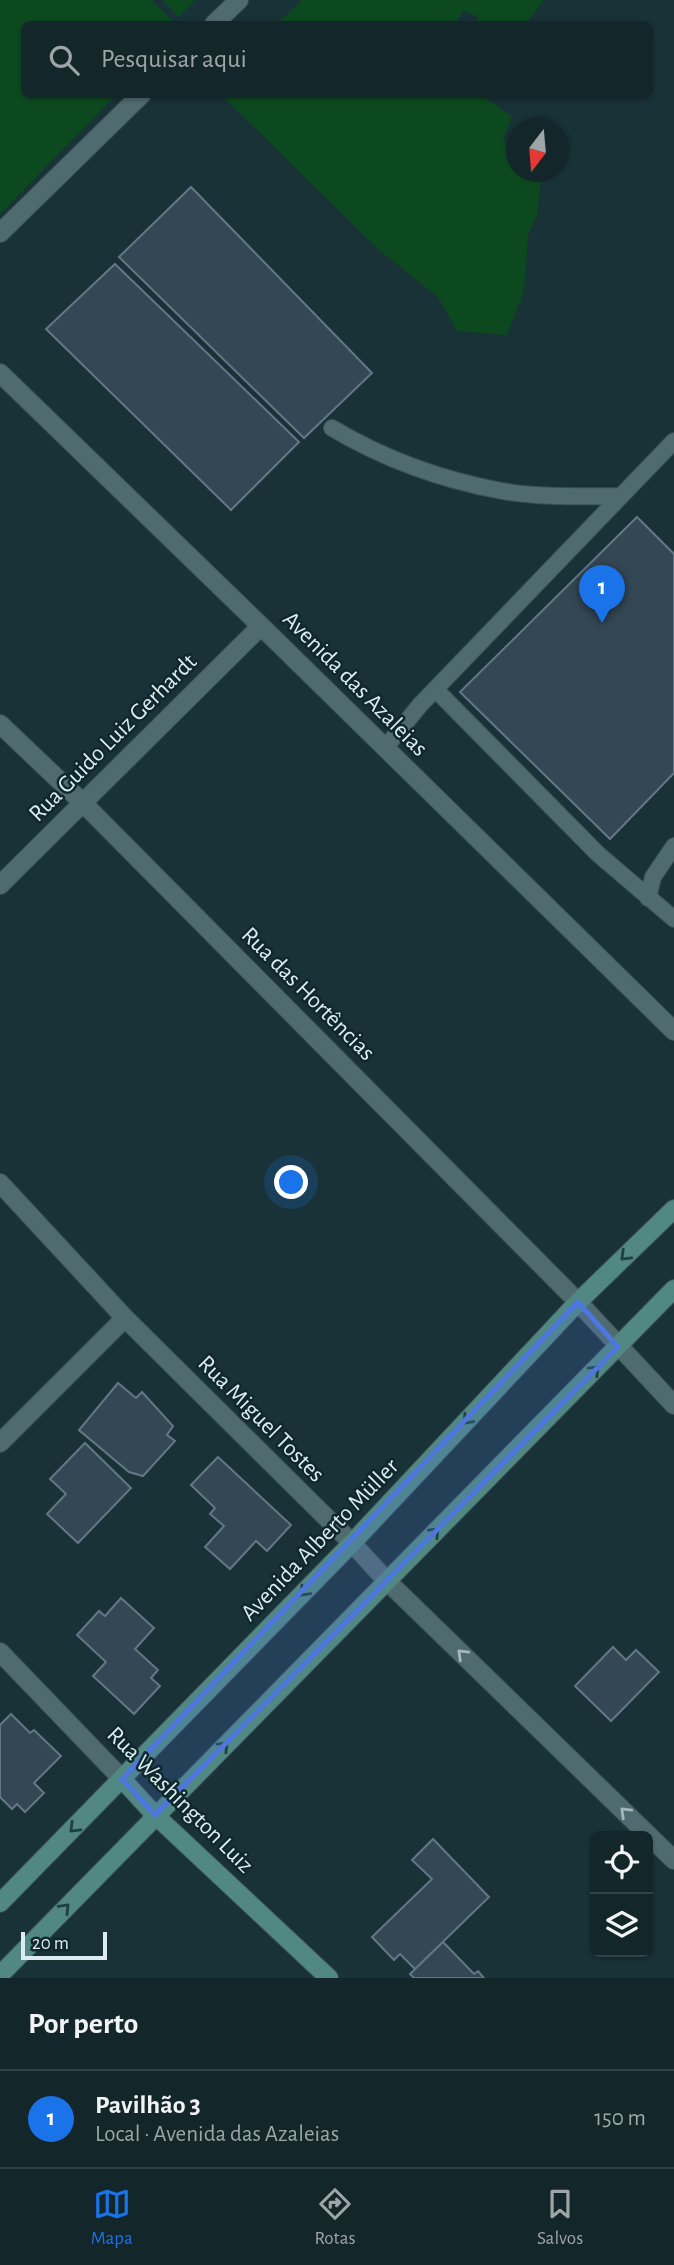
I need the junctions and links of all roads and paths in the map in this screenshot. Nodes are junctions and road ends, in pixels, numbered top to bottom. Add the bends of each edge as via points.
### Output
1 (239, 0) edge
2 (217, 21) edge
3 (138, 98) edge
4 (0, 233) edge
5 (0, 373) edge
6 (332, 428) dead end
7 (674, 440) edge
8 (620, 495) junction
9 (261, 626) junction
10 (436, 690) junction
11 (0, 724) edge
12 (385, 748) junction
13 (82, 802) junction
14 (674, 846) edge
15 (0, 886) edge
16 (648, 898) junction
17 (674, 919) edge
18 (674, 1031) edge
19 (0, 1183) edge
20 (674, 1209) edge
21 (674, 1289) edge
22 (578, 1302) junction
23 (125, 1318) junction
24 (618, 1347) junction
25 (674, 1405) edge
26 (0, 1443) edge
27 (352, 1543) junction
28 (386, 1580) junction
29 (0, 1652) edge
30 (122, 1780) junction
31 (155, 1815) junction
32 (674, 1860) edge
33 (0, 1903) edge
34 (0, 1975) edge
35 (329, 1978) edge

1 - 2 street
3 - 4 street
5 - 9 street, Avenida das Azaleias
6 - 8 lane via 414,467 503,491 564,497
7 - 8 lane
8 - 10 lane
9 - 12 street, Avenida das Azaleias
9 - 13 street, Rua Guido Luiz Gerhardt
10 - 12 lane
10 - 16 lane via 598,854
11 - 13 street, Rua das Hortências
12 - 18 street, Avenida das Azaleias
13 - 15 street, Rua Guido Luiz Gerhardt
13 - 22 street, Rua das Hortências
14 - 16 lane via 653,877
16 - 17 lane
19 - 23 street, Rua Miguel Tostes
20 -> 22 main road, Avenida Alberto Müller
21 - 24 main road
22 - 24 street, Rua das Hortências
22 -> 27 main road, Avenida Alberto Müller
23 - 26 street
23 - 27 street, Rua Miguel Tostes
24 - 25 street, Rua das Hortências
28 -> 24 main road
27 - 28 street, Rua Miguel Tostes
27 -> 30 main road, Avenida Alberto Müller
31 -> 28 main road
32 -> 28 street, Rua Miguel Tostes
29 - 30 street, Rua Washington Luiz
30 - 31 main road, Rua Washington Luiz
30 -> 33 main road, Avenida Alberto Müller
34 -> 31 main road
31 - 35 main road, Rua Washington Luiz

